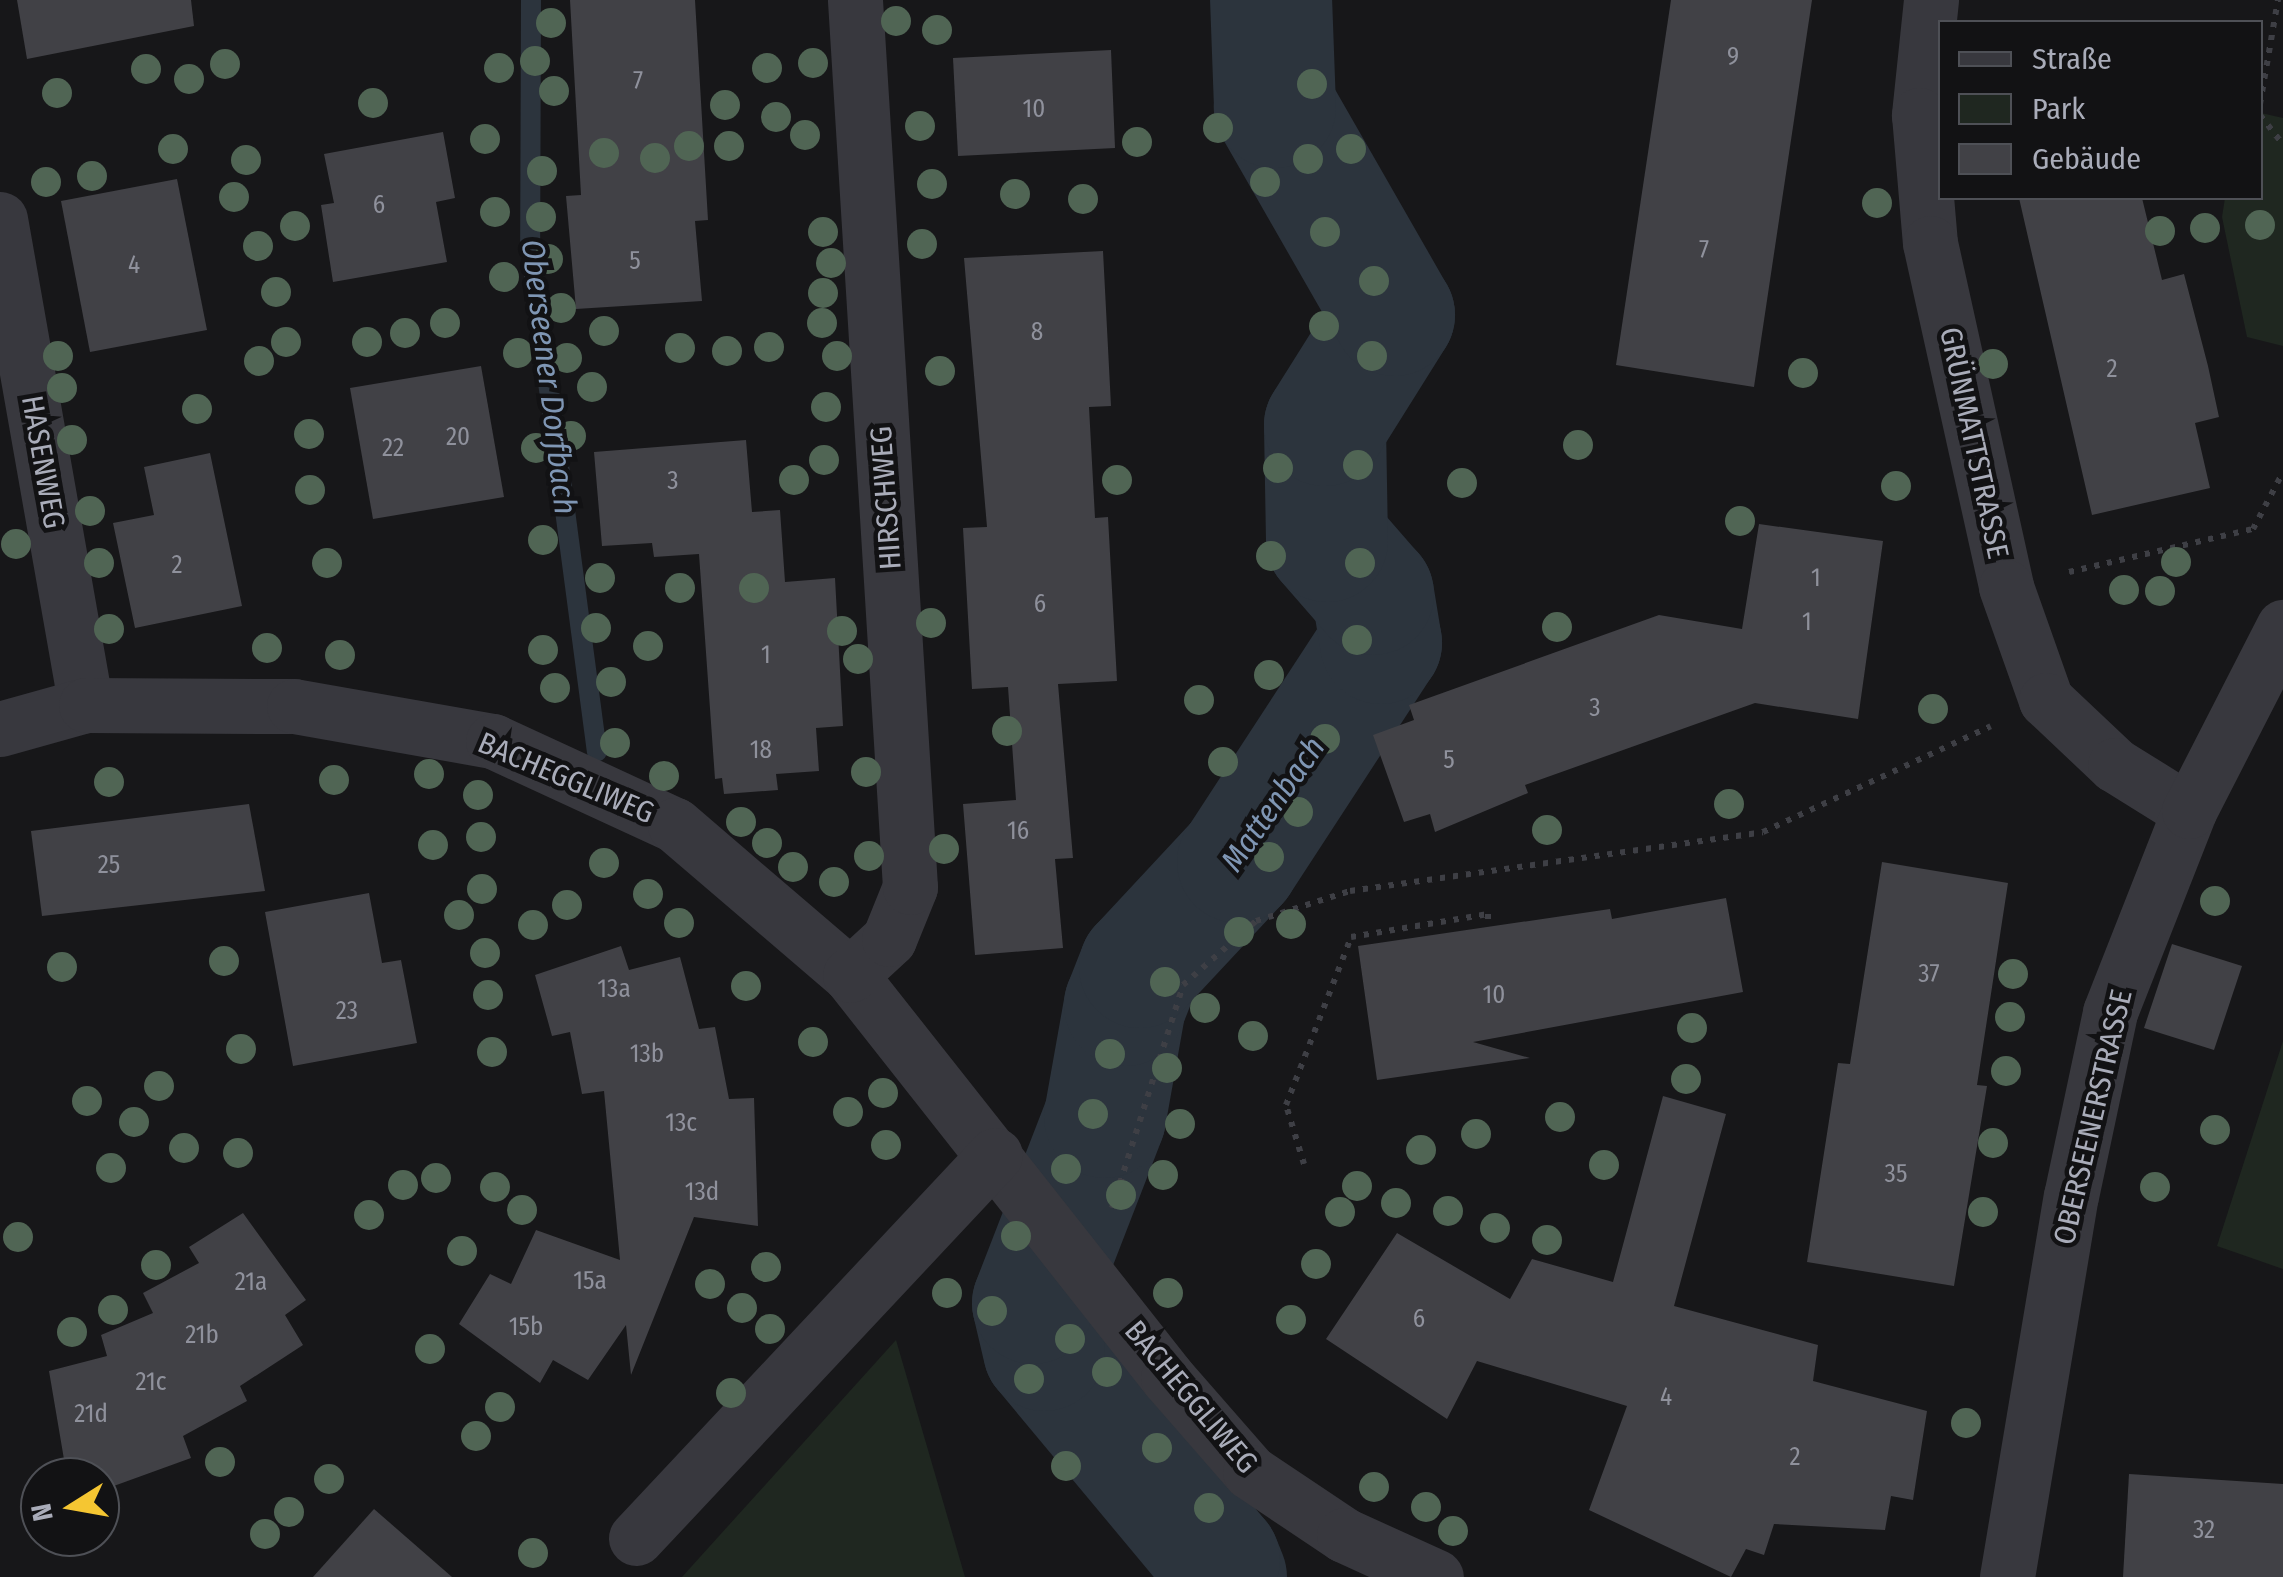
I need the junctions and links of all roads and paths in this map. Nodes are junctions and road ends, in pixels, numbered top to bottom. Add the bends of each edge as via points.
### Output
1 (855, 0) edge
2 (1932, 0) edge
3 (2278, 0) edge
4 (2263, 87) edge
5 (2263, 119) edge
6 (2283, 144) edge
7 (0, 220) edge
8 (2283, 472) edge
9 (2006, 587) junction
10 (2283, 628) edge
11 (2046, 700) junction
12 (86, 705) junction
13 (0, 729) edge
14 (2188, 811) junction
15 (1488, 927) dead end
16 (850, 974) junction
17 (996, 1155) junction
18 (1304, 1164) dead end
19 (1071, 1249) junction
20 (636, 1538) dead end
21 (1436, 1577) edge
22 (2008, 1577) edge

1 - 16 street, HIRSCHWEG via 910,887 889,939
2 - 9 street, GRÜNMATTSTRASSE via 1918,115 1930,243
3 - 4 path
5 - 6 path
7 - 12 street, HASENWEG
8 - 9 path via 2253,528
9 - 11 street, GRÜNMATTSTRASSE
10 - 14 street, OBERSEENERSTRASSE
11 - 14 street, GRÜNMATTSTRASSE via 2115,764
11 - 19 path via 1764,832 1476,878 1350,890 1256,922 1183,986
12 - 13 street, BACHEGGLIWEG
12 - 16 street, BACHEGGLIWEG via 294,706 492,740 674,824
14 - 22 street, OBERSEENERSTRASSE via 2110,1012 2071,1196
15 - 18 path via 1488,914 1351,937 1286,1105
16 - 17 street, BACHEGGLIWEG
17 - 19 street, BACHEGGLIWEG
17 - 20 street
19 - 21 street, BACHEGGLIWEG via 1168,1378 1250,1472 1344,1535

